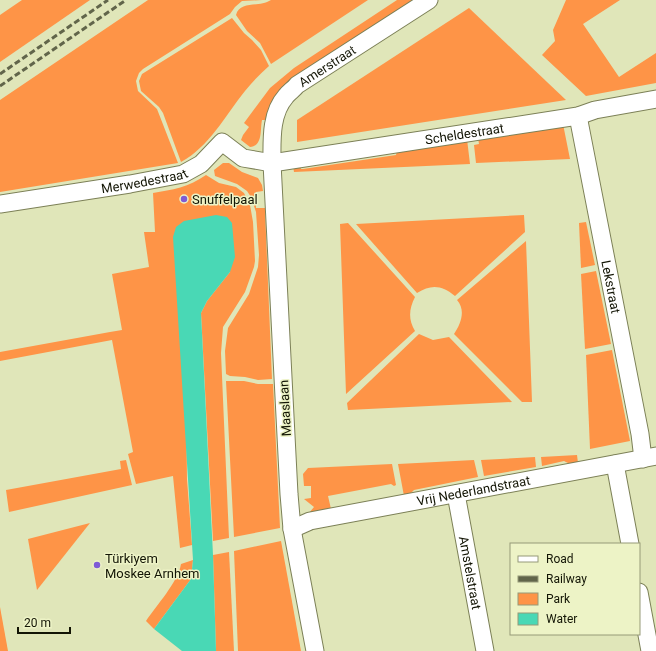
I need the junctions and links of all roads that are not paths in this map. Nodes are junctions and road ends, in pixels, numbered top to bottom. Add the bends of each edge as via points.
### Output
1 (429, 0) edge
2 (656, 99) edge
3 (578, 116) junction
4 (272, 163) junction
5 (0, 204) edge
6 (649, 458) edge
7 (615, 464) junction
8 (456, 494) junction
9 (292, 529) junction
10 (630, 543) edge
11 (640, 597) edge
12 (315, 651) edge
13 (485, 651) edge
14 (650, 651) edge

1 - 4 street, Amerstraat via 285,96 273,128
2 - 3 street, Scheldestraat via 595,110
3 - 4 street, Scheldestraat
3 - 6 street, Lekstraat via 640,434
4 - 5 street, Merwedestraat via 243,158 222,142 201,164 183,174
4 - 9 street, Maaslaan
6 - 7 street, Vrij Nederlandstraat
7 - 8 street, Vrij Nederlandstraat
7 - 10 street
8 - 9 street, Vrij Nederlandstraat via 310,521
8 - 13 street, Amstelstraat
9 - 12 street, Maaslaan
11 - 14 street

